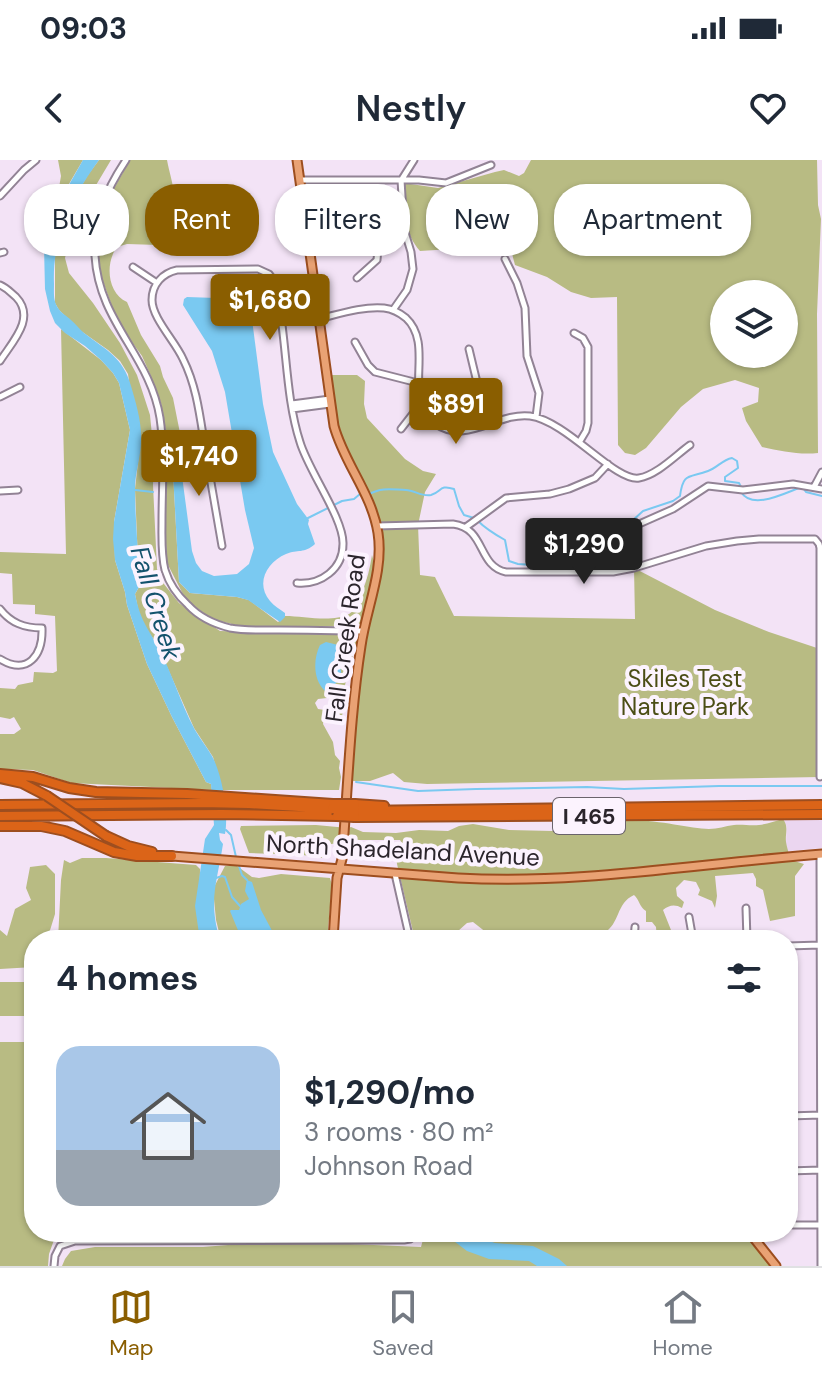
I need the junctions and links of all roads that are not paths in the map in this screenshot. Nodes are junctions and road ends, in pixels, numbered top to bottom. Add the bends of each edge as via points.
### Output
1 (36, 160) edge
2 (126, 160) edge
3 (297, 160) edge
4 (414, 160) edge
5 (491, 165) dead end
6 (300, 180) junction
7 (401, 180) junction
8 (401, 184) edge
9 (0, 196) edge
10 (410, 249) edge
11 (377, 256) edge
12 (505, 259) dead end
13 (133, 267) dead end
14 (357, 278) dead end
15 (157, 283) junction
16 (0, 285) edge
17 (393, 310) junction
18 (318, 319) junction
19 (574, 333) dead end
20 (355, 342) dead end
21 (469, 349) dead end
22 (0, 361) edge
23 (418, 383) junction
24 (20, 387) dead end
25 (0, 397) edge
26 (420, 398) junction
27 (330, 401) junction
28 (292, 407) junction
29 (536, 417) junction
30 (487, 424) junction
31 (401, 429) dead end
32 (580, 441) junction
33 (690, 445) dead end
34 (205, 446) junction
35 (162, 449) junction
36 (608, 464) junction
37 (822, 472) edge
38 (814, 487) junction
39 (822, 489) edge
40 (18, 490) dead end
41 (0, 491) edge
42 (377, 526) junction
43 (466, 527) junction
44 (222, 546) dead end
45 (585, 571) junction
46 (297, 583) dead end
47 (821, 586) edge
48 (1, 612) edge
49 (364, 631) junction
50 (821, 649) edge
51 (1, 660) edge
52 (0, 776) edge
53 (820, 777) dead end
54 (187, 798) junction
55 (248, 801) junction
56 (0, 805) edge
57 (822, 805) edge
58 (334, 810) junction
59 (355, 811) junction
60 (822, 814) edge
61 (0, 816) edge
62 (0, 826) edge
63 (821, 854) edge
64 (172, 856) junction
65 (340, 868) junction
66 (395, 873) junction
67 (746, 908) dead end
68 (689, 917) dead end
69 (635, 927) dead end
70 (334, 930) edge
71 (408, 930) edge
72 (635, 930) edge
73 (691, 930) edge
74 (747, 930) edge
75 (820, 945) edge
76 (798, 946) edge
77 (821, 986) edge
78 (821, 1041) edge
79 (821, 1115) edge
80 (798, 1116) edge
81 (822, 1138) edge
82 (821, 1170) edge
83 (798, 1171) edge
84 (822, 1195) edge
85 (798, 1225) edge
86 (821, 1225) edge
87 (72, 1242) edge
88 (757, 1242) edge
89 (54, 1266) edge
90 (776, 1266) edge
91 (821, 1266) edge

1 - 9 street
2 - 35 street via 98,217 97,271 110,314 152,387
3 - 6 main road, Fall Creek Road
4 - 7 street
5 - 7 street via 446,183
6 - 7 street
6 - 18 main road, Fall Creek Road
7 - 8 street
10 - 17 street via 412,276
11 - 14 street
12 - 29 street via 525,308 527,356 539,393
13 - 15 street
15 - 28 street via 177,270 252,269 269,274 277,287
15 - 34 street via 153,311 190,374
16 - 22 street via 19,300 25,313
17 - 18 street
17 - 23 street via 416,332
18 - 27 main road, Fall Creek Road
19 - 32 street via 589,350 588,423
20 - 23 street via 376,373
21 - 30 street
23 - 26 street
24 - 25 street
26 - 30 street via 429,418 445,429 463,431
26 - 31 street
27 - 28 street
27 - 42 main road, Fall Creek Road via 338,439
28 - 46 street via 302,447 343,540 338,564 322,579
29 - 30 street via 512,416
29 - 32 street
32 - 36 street
33 - 36 street via 641,477 626,476
34 - 35 street
34 - 44 street
35 - 49 street via 163,562 190,608 239,629
36 - 43 street via 595,478 569,489 506,498
37 - 38 street
38 - 39 street
38 - 45 street via 708,486 675,508 603,540
40 - 41 street
42 - 43 street
42 - 49 main road, Fall Creek Road via 378,564
43 - 45 street via 500,571
45 - 47 street via 627,570 743,540 811,538 820,548
47 - 50 street
48 - 51 street via 18,624 42,628 40,649 31,661 16,665
49 - 65 main road, Fall Creek Road
50 - 53 street
52 - 54 highway via 33,777 96,792
52 - 64 highway, bridge via 47,796 106,836
54 - 55 highway
54 - 55 highway, I 465 via 201,803
54 - 56 highway, I 465
55 - 58 highway, I 465
55 - 58 highway via 269,799
57 - 59 highway, I 465
58 - 59 highway, I 465, bridge
58 - 61 highway, I 465
59 - 60 highway, I 465
62 - 64 highway via 41,826 126,854
63 - 66 main road, North Shadeland Avenue via 597,876
63 - 75 street
64 - 65 main road, North Shadeland Avenue
65 - 66 main road, North Shadeland Avenue
65 - 70 main road, Fall Creek Road
66 - 71 street
67 - 74 street
68 - 73 street
69 - 72 street
75 - 76 street
75 - 77 street
77 - 78 street
78 - 79 street
79 - 80 street
79 - 81 street
81 - 82 street
82 - 83 street
82 - 84 street
84 - 86 street
85 - 86 street
86 - 91 street
87 - 89 street via 60,1246
88 - 90 main road

